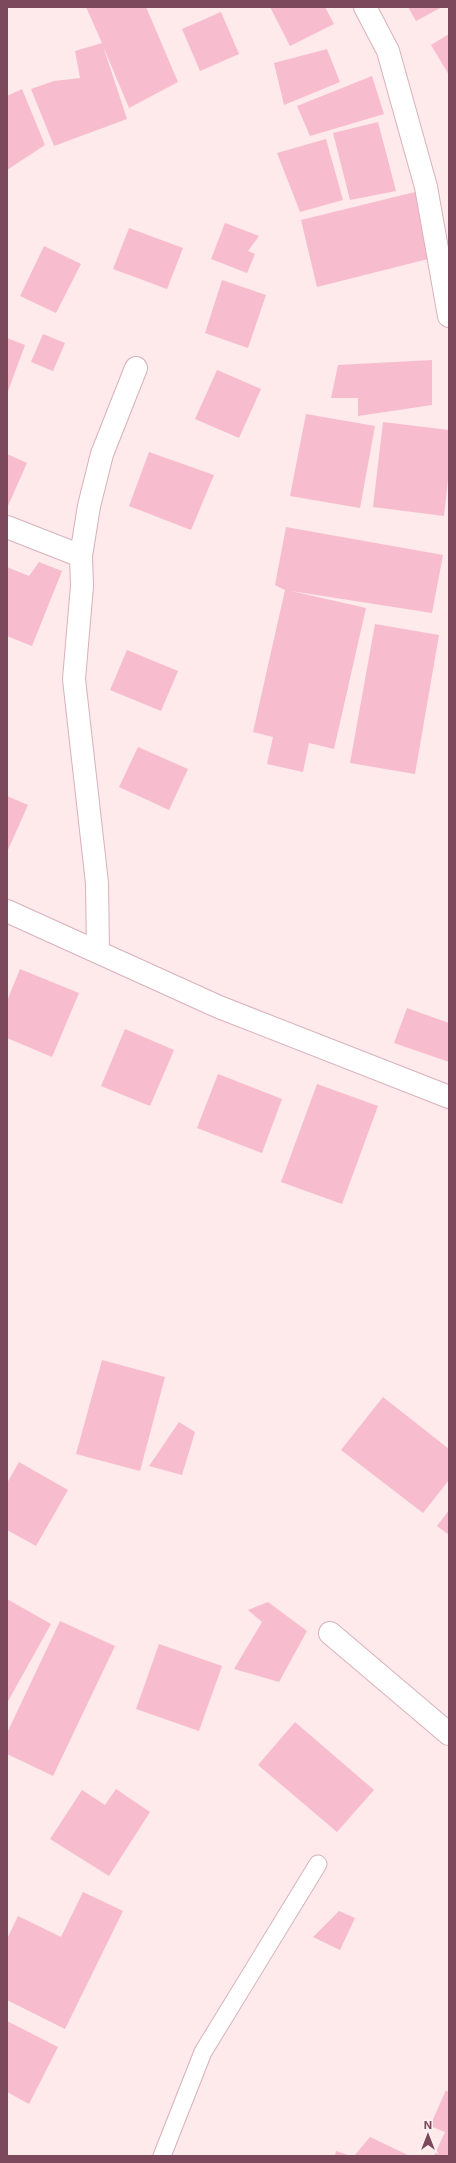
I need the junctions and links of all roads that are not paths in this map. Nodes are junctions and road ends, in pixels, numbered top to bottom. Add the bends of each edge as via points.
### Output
1 (365, 7) edge
2 (449, 316) edge
3 (136, 368) dead end
4 (7, 527) edge
5 (81, 556) junction
6 (7, 911) edge
7 (98, 952) junction
8 (449, 1097) edge
9 (330, 1633) dead end
10 (449, 1734) edge
11 (318, 1864) dead end
12 (162, 2156) edge

1 - 2 street via 388,51 426,186
3 - 5 street via 102,454 89,506
4 - 5 street
5 - 7 street via 82,586 74,679 97,883
6 - 7 street
7 - 8 street via 219,1007
9 - 10 street
11 - 12 lane via 203,2052

